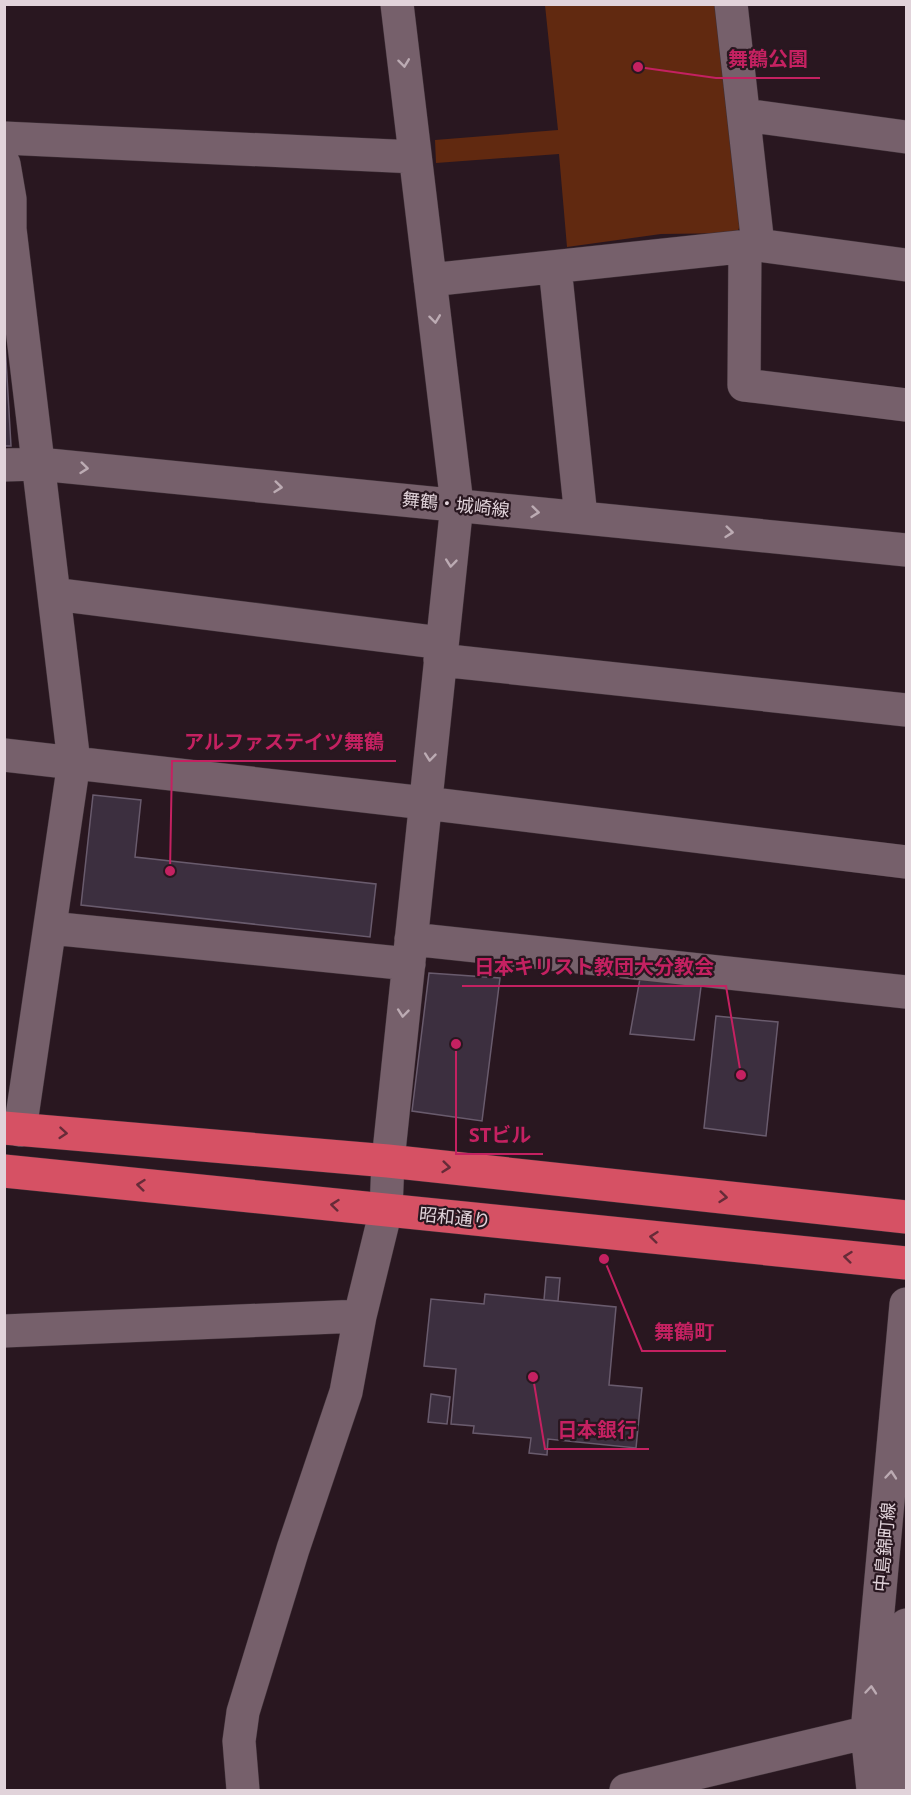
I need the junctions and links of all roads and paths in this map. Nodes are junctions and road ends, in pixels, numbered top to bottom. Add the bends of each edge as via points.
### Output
1 (397, 4) edge
2 (731, 4) edge
3 (744, 115) junction
4 (906, 137) edge
5 (4, 138) edge
6 (415, 157) junction
7 (4, 164) edge
8 (751, 246) junction
9 (906, 265) edge
10 (555, 267) junction
11 (430, 280) junction
12 (906, 405) edge
13 (39, 464) junction
14 (4, 465) edge
15 (457, 504) junction
16 (581, 517) junction
17 (906, 550) edge
18 (54, 594) junction
19 (441, 652) junction
20 (906, 711) edge
21 (4, 755) edge
22 (74, 762) junction
23 (425, 803) junction
24 (906, 862) edge
25 (50, 928) junction
26 (410, 952) junction
27 (906, 992) edge
28 (12, 1129) edge
29 (388, 1161) junction
30 (4, 1171) edge
31 (386, 1210) junction
32 (906, 1217) edge
33 (906, 1263) edge
34 (906, 1304) edge
35 (360, 1316) junction
36 (4, 1331) edge
37 (906, 1625) edge
38 (889, 1727) edge
39 (243, 1791) edge
40 (626, 1791) edge
41 (873, 1791) edge
42 (900, 1791) edge

1 -> 6 street
2 - 3 street
3 - 4 street
3 - 8 street
5 - 6 street
6 - 11 street
7 - 13 street
8 - 9 street
8 - 10 street
8 - 12 street via 744,385
10 - 11 street
10 - 16 street
11 -> 15 street
13 - 14 street, 舞鶴・城崎線
13 -> 15 street, 舞鶴・城崎線
13 - 18 street
15 -> 16 street, 舞鶴・城崎線
15 -> 19 street
16 -> 17 street, 舞鶴・城崎線
18 - 19 street
18 - 22 street
19 - 20 street
19 -> 23 street
21 - 22 street
22 - 23 street
22 - 25 street
23 - 24 street
23 - 26 street
25 - 26 street
25 - 28 street
26 - 27 street
26 -> 29 street
28 -> 29 highway
29 - 31 street
29 -> 32 highway
31 -> 30 highway, 昭和通り
33 -> 31 highway, 昭和通り
31 - 35 street
38 -> 34 street, 中島錦町線
35 - 36 street
35 - 39 street via 346,1392 243,1712 238,1740
37 - 38 street, 中島錦町線
38 - 40 street
38 - 41 street, 中島錦町線
38 - 42 street, 中島錦町線

